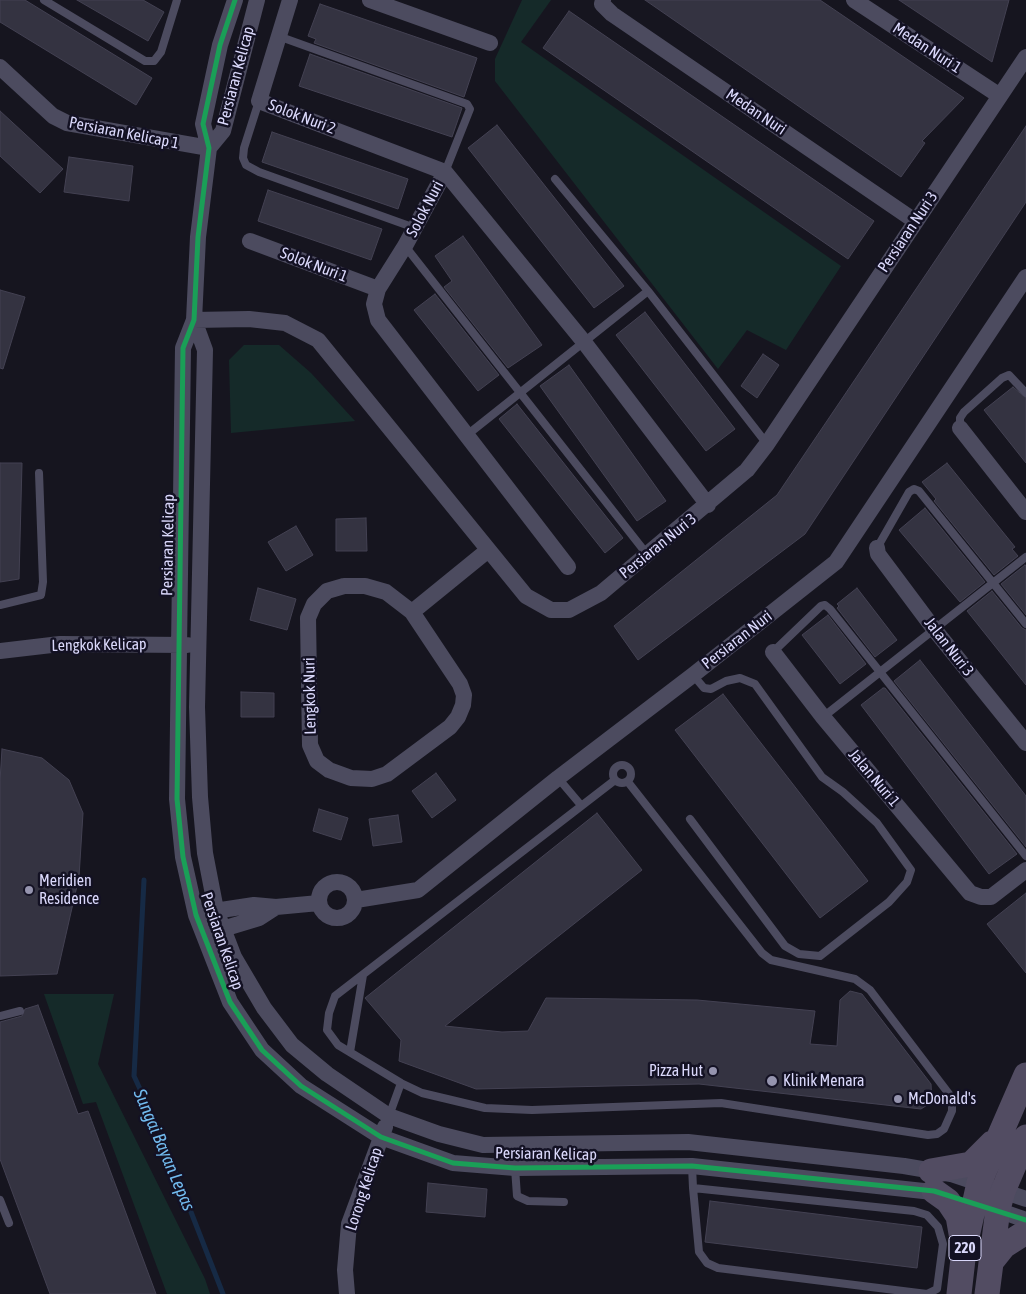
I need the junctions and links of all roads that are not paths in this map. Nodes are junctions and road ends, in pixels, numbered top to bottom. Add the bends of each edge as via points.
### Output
1 (44, 0) edge
2 (177, 0) edge
3 (235, 0) edge
4 (257, 0) edge
5 (290, 0) edge
6 (370, 0) edge
7 (603, 0) edge
8 (854, 0) edge
9 (278, 36) junction
10 (490, 43) dead end
11 (1026, 57) edge
12 (0, 67) edge
13 (1000, 96) junction
14 (258, 101) junction
15 (209, 148) junction
16 (445, 172) junction
17 (556, 179) dead end
18 (915, 221) junction
19 (415, 228) junction
20 (250, 241) dead end
21 (405, 246) junction
22 (1026, 278) edge
23 (378, 289) junction
24 (648, 291) junction
25 (194, 320) junction
26 (584, 342) junction
27 (520, 392) junction
28 (1026, 393) edge
29 (960, 428) joint
30 (466, 435) junction
31 (767, 444) junction
32 (39, 473) dead end
33 (708, 505) junction
34 (1026, 512) edge
35 (877, 548) joint
36 (487, 551) junction
37 (646, 553) junction
38 (1026, 557) edge
39 (568, 567) dead end
40 (992, 583) junction
41 (0, 605) edge
42 (412, 612) junction
43 (1026, 624) edge
44 (934, 629) junction
45 (178, 644) junction
46 (198, 645) junction
47 (0, 650) edge
48 (773, 652) joint
49 (879, 672) junction
50 (693, 675) junction
51 (823, 717) junction
52 (1026, 743) edge
53 (558, 778) junction
54 (615, 780) junction
55 (628, 782) junction
56 (580, 804) junction
57 (690, 819) dead end
58 (1026, 856) edge
59 (1026, 870) edge
60 (356, 900) junction
61 (319, 903) junction
62 (276, 908) junction
63 (216, 910) junction
64 (196, 915) junction
65 (224, 928) junction
66 (203, 935) junction
67 (363, 975) junction
68 (20, 1011) dead end
69 (0, 1016) edge
70 (350, 1052) junction
71 (1026, 1075) edge
72 (401, 1083) junction
73 (389, 1116) junction
74 (998, 1135) junction
75 (381, 1137) junction
76 (1025, 1138) edge
77 (692, 1166) junction
78 (515, 1168) junction
79 (1026, 1180) edge
80 (932, 1181) junction
81 (694, 1188) junction
82 (989, 1196) junction
83 (1026, 1199) edge
84 (0, 1200) edge
85 (564, 1202) dead end
86 (1026, 1220) edge
87 (8, 1223) dead end
88 (1026, 1232) edge
89 (964, 1250) junction
90 (992, 1261) junction
91 (347, 1294) edge
92 (960, 1294) edge
93 (987, 1294) edge

1 - 2 lane via 145,61 154,61 161,52
3 - 15 street, Persiaran Kelicap via 220,44 203,124
4 - 15 street, Persiaran Kelicap via 223,131
5 - 9 street, Solok Nuri 2
6 - 10 street
7 - 18 street, Medan Nuri via 602,4 612,14
8 - 13 street, Medan Nuri 1
9 - 14 street, Solok Nuri 2
9 - 16 lane via 466,104 470,109
11 - 13 street, Persiaran Nuri 3
12 - 15 street, Persiaran Kelicap 1 via 53,116 67,123
13 - 18 street, Persiaran Nuri 3
14 - 16 street, Solok Nuri 2
14 - 19 lane via 244,148 246,165
15 - 25 street, Persiaran Kelicap via 198,237
16 - 19 street, Solok Nuri
16 - 26 street, Solok Nuri
17 - 24 lane
18 - 31 street, Persiaran Nuri 3
19 - 21 street, Solok Nuri
20 - 23 street, Solok Nuri 1
21 - 23 street, Solok Nuri
21 - 27 lane
22 - 50 street, Persiaran Nuri via 836,562
23 - 30 street, Solok Nuri via 374,304 378,320
24 - 26 lane
24 - 31 lane
25 - 36 street, Persiaran Nuri 3 via 249,318 285,323 318,340
25 - 45 street, Persiaran Kelicap via 183,348
25 - 46 street, Persiaran Kelicap via 205,350
26 - 27 lane
26 - 33 street, Solok Nuri
27 - 30 lane
27 - 37 lane
28 - 29 lane via 1009,375 1002,378 964,412
29 - 34 street
30 - 39 street, Solok Nuri
31 - 33 street, Persiaran Nuri 3 via 747,470
32 - 41 lane via 41,595
33 - 37 street, Persiaran Nuri 3
35 - 40 lane via 909,492 914,489 919,491
35 - 44 street, Jalan Nuri 3 via 878,554
36 - 37 street, Persiaran Nuri 3 via 526,596 550,610 569,610 601,593
36 - 42 street
38 - 40 lane
40 - 43 lane
40 - 44 lane
42 - 42 street, Lengkok Nuri via 386,592 366,586 344,586 327,591 314,604 308,618 310,745 317,761 329,770 351,778 372,779 387,774 450,727 458,716 464,695 460,684
44 - 49 lane
44 - 52 street, Jalan Nuri 3
45 - 46 street, Lengkok Kelicap
45 - 47 street, Lengkok Kelicap via 60,644
45 - 64 street, Persiaran Kelicap via 177,800 183,857
46 - 63 street, Persiaran Kelicap via 200,797 205,853
48 - 49 lane via 825,605
48 - 51 street, Jalan Nuri 1
49 - 51 lane
49 - 58 lane
50 - 53 street, Persiaran Nuri
50 - 57 lane via 700,685 711,689 740,678 755,684 822,777 877,823 911,870 907,882 889,902 820,956 799,954 786,946
51 - 59 street, Jalan Nuri 1 via 970,893 981,898 991,897
53 - 56 lane
53 - 60 street, Persiaran Nuri via 418,890
54 - 55 lane via 623,784
54 - 55 lane via 614,771 624,765 631,770
54 - 56 lane
55 - 72 lane via 762,953 781,964 855,979 870,990 949,1094 952,1111 944,1129 928,1135 721,1104 532,1110 485,1108 422,1093
56 - 67 lane
60 - 61 street via 353,910 339,918 324,912
60 - 61 street via 351,887 339,882 326,885 319,896
61 - 62 street
62 - 63 street via 254,905
62 - 65 street via 260,918
63 - 64 street
63 - 65 street, Persiaran Kelicap
64 - 66 street, Persiaran Kelicap
65 - 66 street
65 - 73 street, Persiaran Kelicap via 234,957 264,1008 292,1045 327,1074
66 - 75 street, Persiaran Kelicap via 230,1002 262,1050 302,1086
67 - 70 lane
67 - 70 lane via 335,996 329,1013 328,1030 338,1045
68 - 69 lane
70 - 72 lane
71 - 74 main road, 220
72 - 73 lane
73 - 75 street, Lorong Kelicap
73 - 80 street, Persiaran Kelicap via 483,1145 688,1142
74 - 80 main road via 971,1164
74 - 82 main road, 220
75 - 78 street, Persiaran Kelicap via 453,1163
75 - 91 street, Lorong Kelicap via 349,1224 345,1270
76 - 79 main road
76 - 82 main road, 220
77 - 78 street, Persiaran Kelicap
77 - 80 street, Persiaran Kelicap
77 - 81 lane
78 - 85 lane via 516,1196 528,1201
80 - 82 street, Persiaran Kelicap
80 - 89 main road via 958,1216
81 - 81 lane via 927,1215 938,1227 943,1244 937,1289 927,1294 707,1264 700,1252
82 - 83 street
82 - 86 street
82 - 89 main road, 220
82 - 90 main road, 220
84 - 87 lane
88 - 90 main road via 1004,1246
89 - 92 main road, 220
90 - 93 main road, 220

